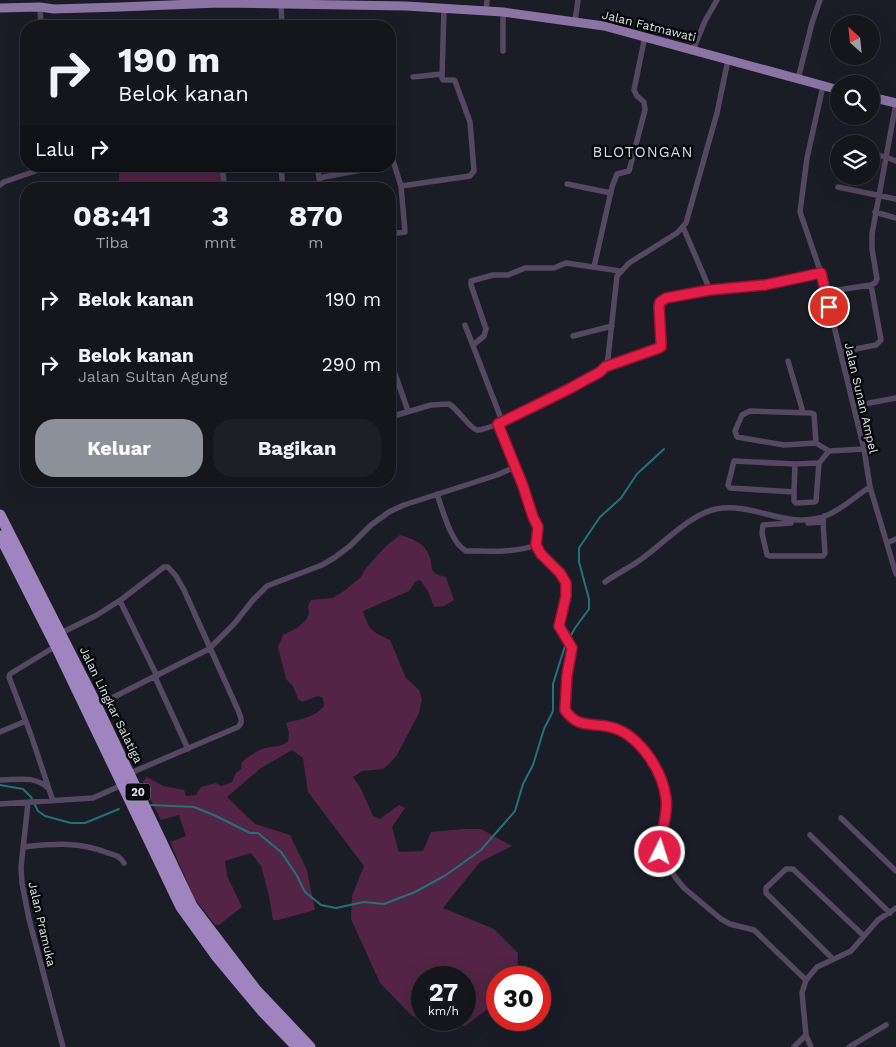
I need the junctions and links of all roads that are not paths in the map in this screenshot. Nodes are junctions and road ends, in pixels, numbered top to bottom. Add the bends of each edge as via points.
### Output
1 (487, 0) edge
2 (578, 0) edge
3 (717, 0) edge
4 (820, 0) edge
5 (219, 2) edge
6 (326, 2) edge
7 (406, 3) edge
8 (34, 4) edge
9 (281, 5) junction
10 (0, 8) edge
11 (444, 8) junction
12 (486, 11) junction
13 (503, 12) junction
14 (40, 20) edge
15 (282, 20) edge
16 (575, 21) junction
17 (645, 36) junction
18 (693, 50) junction
19 (503, 51) dead end
20 (728, 60) junction
21 (442, 74) junction
22 (413, 77) dead end
23 (798, 80) junction
24 (823, 86) junction
25 (830, 88) edge
26 (880, 99) edge
27 (896, 103) edge
28 (880, 156) edge
29 (886, 157) junction
30 (896, 161) edge
31 (34, 172) edge
32 (318, 172) edge
33 (350, 172) edge
34 (395, 172) edge
35 (319, 178) junction
36 (320, 182) edge
37 (567, 184) dead end
38 (0, 185) edge
39 (400, 186) junction
40 (838, 187) dead end
41 (611, 193) junction
42 (878, 194) junction
43 (896, 199) edge
44 (875, 212) junction
45 (896, 218) edge
46 (683, 227) junction
47 (396, 233) edge
48 (594, 267) junction
49 (620, 271) junction
50 (821, 273) junction
51 (871, 284) junction
52 (710, 290) junction
53 (825, 292) junction
54 (465, 325) dead end
55 (612, 326) junction
56 (573, 336) dead end
57 (473, 346) junction
58 (840, 352) junction
59 (788, 361) dead end
60 (605, 367) junction
61 (396, 377) edge
62 (896, 398) edge
63 (854, 406) junction
64 (408, 411) junction
65 (803, 412) junction
66 (396, 414) edge
67 (500, 422) junction
68 (816, 443) junction
69 (864, 449) junction
70 (829, 451) junction
71 (819, 463) junction
72 (795, 464) junction
73 (515, 467) junction
74 (870, 487) junction
75 (794, 492) junction
76 (437, 494) junction
77 (0, 515) edge
78 (824, 519) junction
79 (0, 536) edge
80 (896, 539) edge
81 (887, 543) junction
82 (536, 545) junction
83 (895, 572) edge
84 (604, 582) dead end
85 (120, 600) junction
86 (61, 633) junction
87 (56, 646) junction
88 (209, 649) junction
89 (156, 676) junction
90 (96, 706) junction
91 (26, 721) junction
92 (0, 732) edge
93 (188, 749) junction
94 (123, 779) junction
95 (0, 780) edge
96 (49, 790) junction
97 (53, 801) junction
98 (32, 802) junction
99 (0, 804) edge
100 (841, 818) dead end
101 (810, 835) dead end
102 (22, 847) junction
103 (124, 863) dead end
104 (896, 871) edge
105 (896, 908) edge
106 (890, 913) junction
107 (864, 936) junction
108 (833, 960) junction
109 (806, 980) junction
110 (886, 1025) dead end
111 (806, 1035) junction
112 (305, 1046) edge
113 (63, 1047) edge
114 (794, 1047) edge
115 (810, 1047) edge
116 (849, 1047) edge

1 - 12 street
2 - 16 street
3 - 18 street
4 - 23 street
5 - 8 main road, Jalan Fatmawati via 54,9
5 - 9 main road, Jalan Fatmawati
6 - 7 main road, Jalan Fatmawati
6 - 9 main road, Jalan Fatmawati
7 - 11 main road, Jalan Fatmawati
8 - 10 main road, Jalan Fatmawati
8 - 14 street
9 - 15 street
11 - 12 main road, Jalan Fatmawati
11 - 21 street
12 - 13 main road, Jalan Fatmawati
13 - 16 main road, Jalan Fatmawati
13 - 19 street
16 - 17 main road, Jalan Fatmawati
17 - 18 main road, Jalan Fatmawati
17 - 41 street via 634,90 644,102 645,110 629,171 617,174
18 - 20 main road, Jalan Fatmawati
20 - 23 main road, Jalan Fatmawati
20 - 46 street via 717,114 690,213
21 - 22 street
21 - 39 street via 443,80 455,81 470,122 474,171 470,176
23 - 24 main road, Jalan Fatmawati
24 - 25 main road, Jalan Fatmawati
24 - 50 street, Jalan Sunan Ampel via 800,204
26 - 27 main road
27 - 29 street
28 - 29 street
29 - 30 street
29 - 42 street
31 - 38 street
32 - 35 street
33 - 35 street
34 - 39 street
35 - 36 street
37 - 41 street
39 - 47 street via 405,232
40 - 42 street
41 - 48 street
42 - 43 street
42 - 44 street
44 - 45 street
44 - 51 street via 872,242 877,279
46 - 49 street
46 - 52 street
48 - 49 street
48 - 57 street via 566,263 554,268 525,268 508,275 471,280 486,329 484,336
49 - 55 street via 615,285
50 - 52 street via 765,285
50 - 53 street, Jalan Sunan Ampel
51 - 53 street
51 - 58 street via 880,342
52 - 60 street via 660,302 661,347
53 - 58 street, Jalan Sunan Ampel
54 - 57 street
55 - 56 street
55 - 60 street
57 - 67 street
58 - 63 street, Jalan Sunan Ampel
59 - 65 street
60 - 67 street via 569,389
61 - 64 street
62 - 63 street
63 - 69 street, Jalan Sunan Ampel
64 - 66 street
64 - 67 street via 449,404 474,429 480,430
65 - 68 street via 814,414
65 - 68 street via 747,411 735,432 739,438 760,442 784,445
67 - 73 street
68 - 70 street
69 - 70 street
69 - 74 street, Jalan Sunan Ampel
70 - 71 street
71 - 72 street
71 - 75 street via 816,501 796,503
72 - 75 street
72 - 75 street via 734,461 728,485 730,488
73 - 76 street
73 - 82 street via 538,527
74 - 78 street
74 - 81 street, Jalan Sunan Ampel
76 - 82 street via 455,541 463,549 517,550
76 - 88 street via 389,512 322,565 267,586
77 - 86 highway, Jalan Lingkar Salatiga / 20
78 - 78 street via 763,525 766,554 823,556
78 - 84 street via 786,520 732,508 709,511
79 - 87 highway, Jalan Lingkar Salatiga / 20
80 - 81 street
81 - 83 street, Jalan Sunan Ampel
82 - 109 street via 566,583 565,604 558,624 572,650 565,711 583,724 615,729 637,743 651,758 666,798 660,852 675,877 725,922 754,930
85 - 86 street
85 - 88 street via 161,569 170,568 184,590
85 - 89 street
86 - 90 highway, Jalan Lingkar Salatiga / 20
87 - 91 street via 10,674 9,679
87 - 94 highway, Jalan Lingkar Salatiga / 20
88 - 89 street
88 - 93 street via 241,722 238,727
89 - 90 street
89 - 93 street
90 - 94 highway, Jalan Lingkar Salatiga / 20
91 - 92 street
91 - 96 street
93 - 94 street
94 - 97 street via 93,798
94 - 112 highway, Jalan Lingkar Salatiga / 20 via 168,870 206,926
95 - 96 street via 29,779
96 - 97 street
97 - 98 street
98 - 99 street
98 - 102 street, Jalan Pramuka
100 - 104 street
101 - 106 street
102 - 103 street via 73,843 121,857
102 - 113 street, Jalan Pramuka via 23,890
105 - 106 street
106 - 107 street via 878,920
107 - 108 street via 851,951
107 - 108 street via 793,869 786,869 766,888 766,893
108 - 109 street via 817,966
109 - 111 street via 802,993
110 - 116 street
111 - 114 street
111 - 115 street

